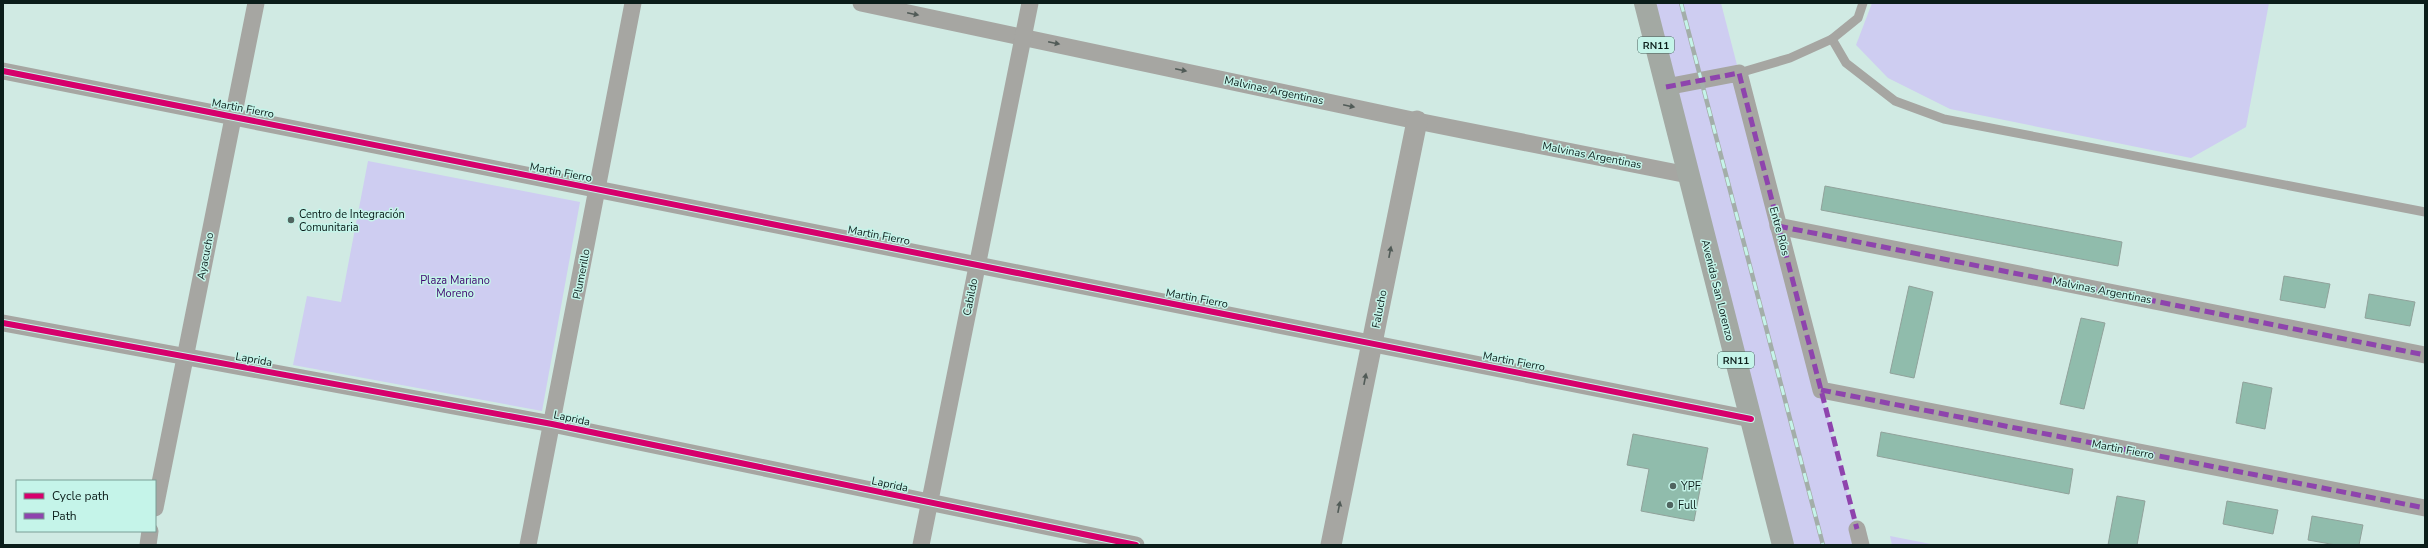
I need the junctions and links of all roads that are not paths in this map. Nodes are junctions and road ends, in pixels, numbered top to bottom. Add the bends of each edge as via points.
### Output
1 (256, 3) edge
2 (633, 3) edge
3 (861, 3) edge
4 (1030, 3) edge
5 (1645, 3) edge
6 (1864, 3) edge
7 (1024, 37) junction
8 (1832, 38) junction
9 (3, 71) edge
10 (1738, 72) junction
11 (1666, 87) junction
12 (233, 116) junction
13 (1417, 121) junction
14 (1688, 174) junction
15 (597, 189) junction
16 (2425, 212) edge
17 (1778, 226) junction
18 (977, 264) junction
19 (3, 323) edge
20 (1372, 343) junction
21 (2425, 355) edge
22 (185, 357) junction
23 (1821, 390) joint
24 (1751, 419) junction
25 (552, 424) junction
26 (930, 502) junction
27 (156, 503) edge
28 (2425, 508) edge
29 (150, 532) edge
30 (148, 545) edge
31 (528, 545) edge
32 (921, 545) edge
33 (1136, 545) edge
34 (1331, 545) edge
35 (1783, 545) edge

1 - 12 street, Ayacucho
2 - 15 street, Plumerillo
3 -> 7 street, Malvinas Argentinas
4 - 7 street, Cabildo
5 - 11 main road, RN11
6 - 8 lane via 1858,18
7 -> 13 street, Malvinas Argentinas
7 - 18 street, Cabildo
8 - 10 lane via 1790,58
8 - 16 lane via 1846,63 1895,100 1944,120
9 - 12 street, Martin Fierro
10 - 11 street
10 - 17 street, Entre Ríos
11 - 14 main road, RN11
12 - 15 street, Martin Fierro
12 - 22 street, Ayacucho
13 - 14 street, Malvinas Argentinas
20 -> 13 street, Falucho
14 - 24 main road, Avenida San Lorenzo / RN11
15 - 18 street, Martin Fierro
15 - 25 street, Plumerillo
17 - 21 street, Malvinas Argentinas
17 - 23 street, Entre Ríos
18 - 20 street, Martin Fierro
18 - 26 street, Cabildo
19 - 22 street, Laprida
20 - 24 street, Martin Fierro
34 -> 20 street, Falucho
22 - 25 street, Laprida
22 - 27 street, Ayacucho
23 - 28 street, Martin Fierro
24 - 35 main road, Avenida San Lorenzo / RN11
25 - 26 street, Laprida
25 - 31 street, Plumerillo
26 - 32 street, Cabildo
26 - 33 street, Laprida
29 - 30 street

